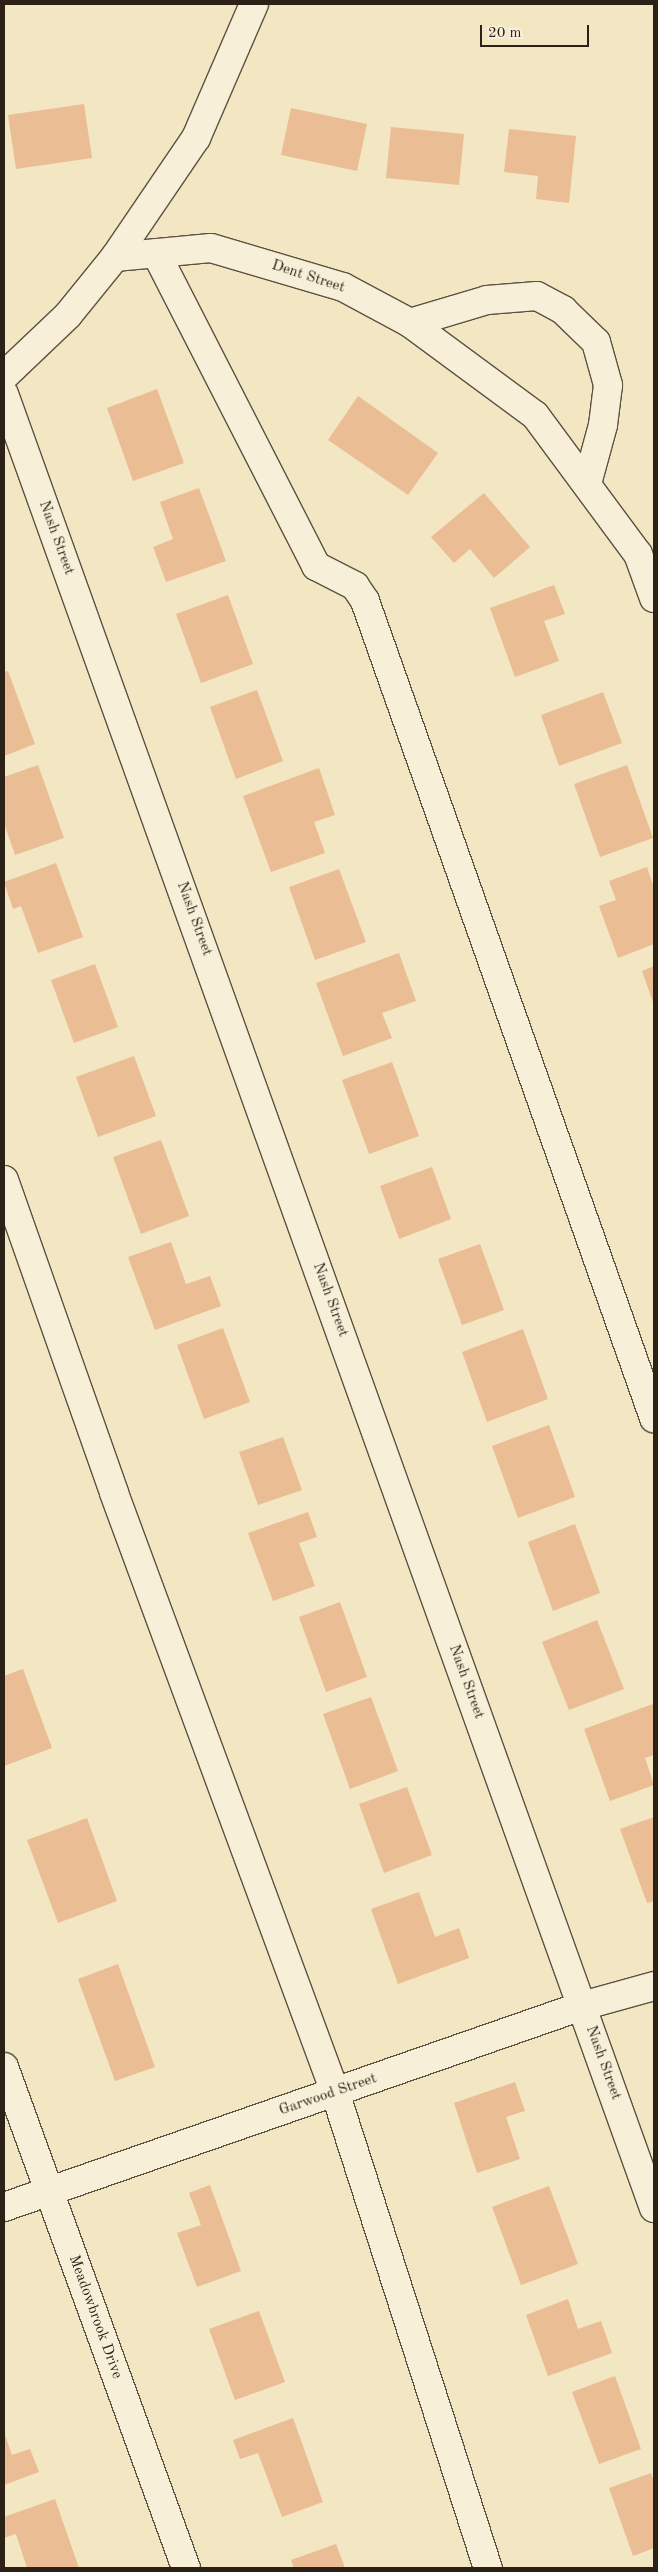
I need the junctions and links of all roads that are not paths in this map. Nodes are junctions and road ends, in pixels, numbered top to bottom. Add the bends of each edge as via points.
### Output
1 (254, 4) edge
2 (156, 253) junction
3 (115, 257) junction
4 (410, 324) junction
5 (4, 376) edge
6 (4, 394) edge
7 (587, 484) junction
8 (654, 598) edge
9 (4, 1180) edge
10 (654, 1418) edge
11 (654, 1986) edge
12 (582, 2006) junction
13 (4, 2066) edge
14 (336, 2092) junction
15 (49, 2192) junction
16 (4, 2207) edge
17 (654, 2208) edge
18 (186, 2568) edge
19 (488, 2568) edge

1 - 3 street via 196,138
2 - 3 street, Dent Street
2 - 4 street, Dent Street via 212,248 343,287
2 - 10 street via 316,566 355,586 365,601
3 - 5 street via 68,315
4 - 7 street, Dent Street via 535,415
4 - 7 street via 487,300 537,296 563,310 596,342 608,385 603,425
6 - 12 street, Nash Street
7 - 8 street, Dent Street via 638,554
9 - 14 street via 114,1493
11 - 12 street, Garwood Street
12 - 14 street, Garwood Street
12 - 17 street, Nash Street
13 - 15 street, Meadowbrook Drive
14 - 15 street, Garwood Street
14 - 19 street
15 - 16 street, Garwood Street
15 - 18 street, Meadowbrook Drive

